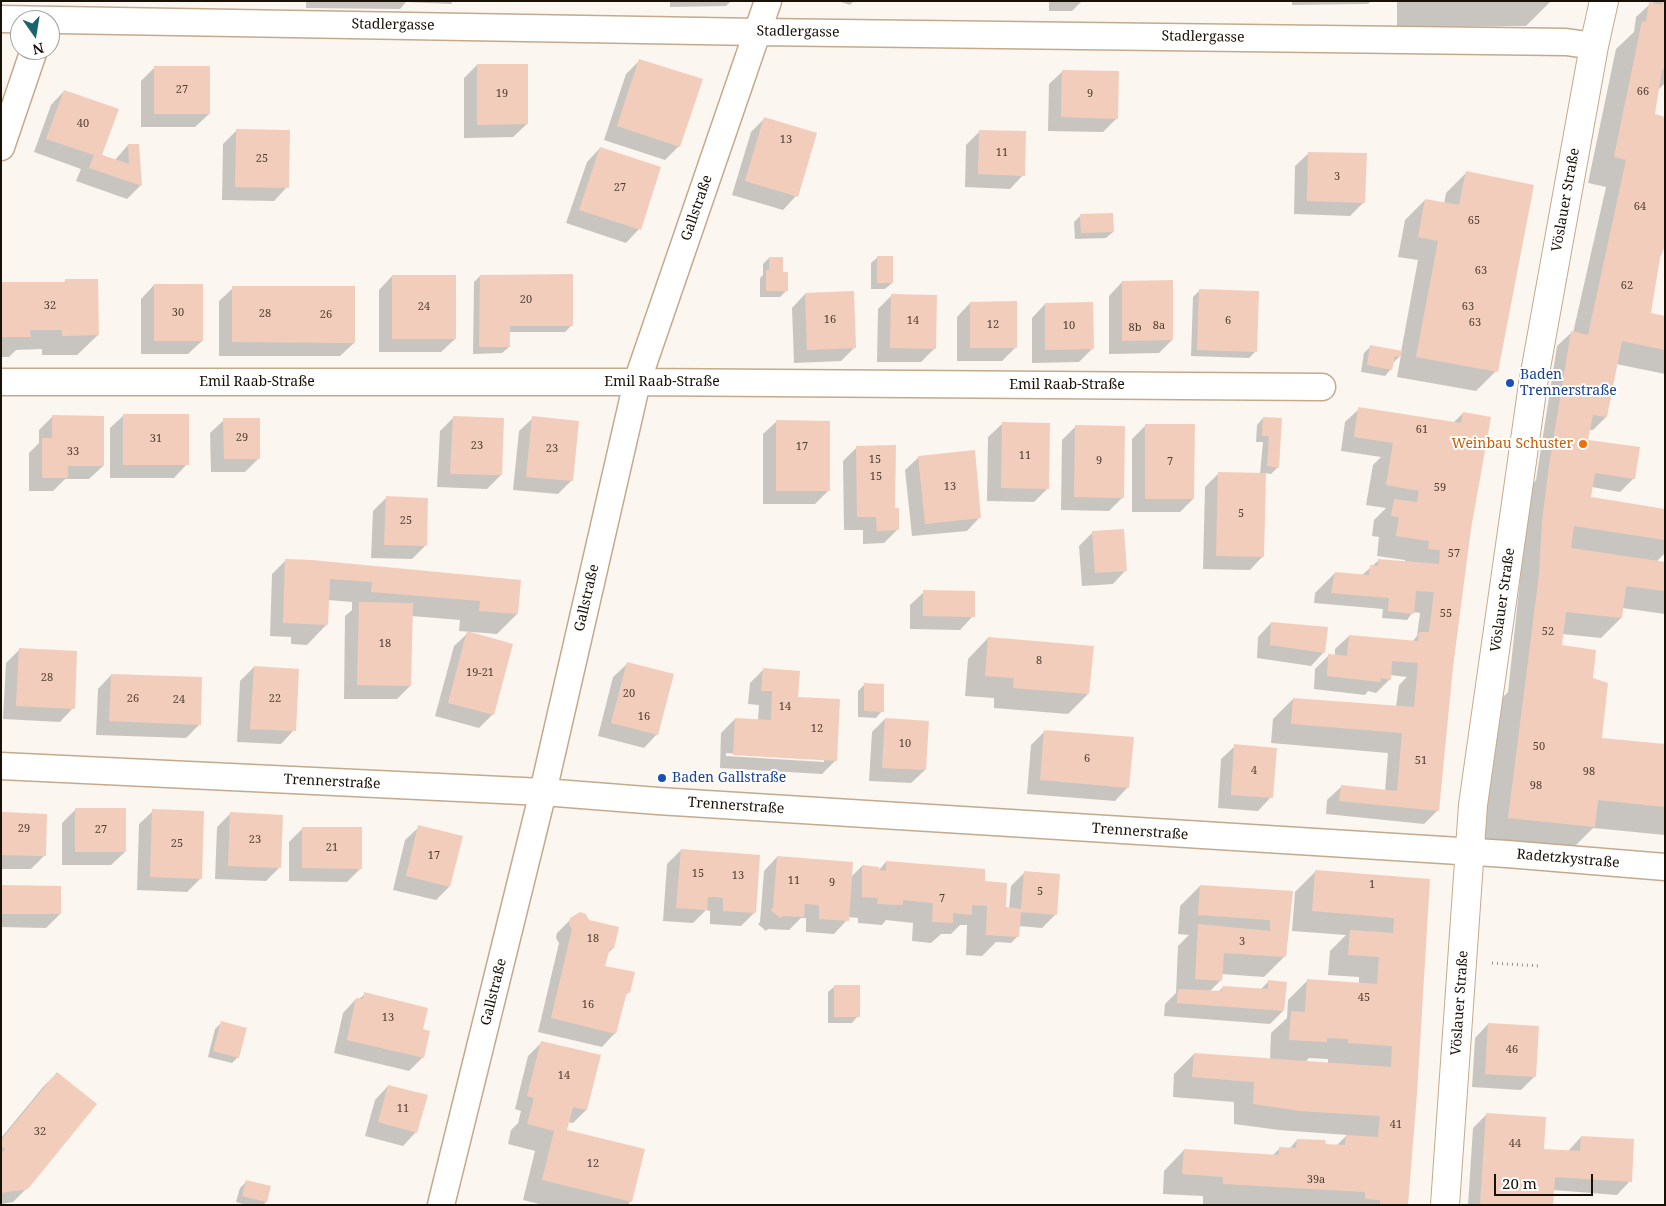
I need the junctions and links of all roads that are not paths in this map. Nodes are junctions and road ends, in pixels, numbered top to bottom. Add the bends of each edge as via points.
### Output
1 (768, 1) edge
2 (1604, 1) edge
3 (60, 20) edge
4 (758, 32) junction
5 (1594, 46) junction
6 (31, 60) edge
7 (1, 147) edge
8 (1, 382) edge
9 (637, 382) junction
10 (1322, 387) dead end
11 (1, 766) edge
12 (543, 792) junction
13 (1470, 852) junction
14 (1665, 867) edge
15 (441, 1205) edge
16 (1445, 1205) edge

1 - 4 street, Gallstraße
2 - 5 street, Vöslauer Straße
3 - 4 street, Stadlergasse
4 - 5 street, Stadlergasse via 1566,42
4 - 9 street, Gallstraße
5 - 13 street, Vöslauer Straße via 1533,384 1473,805
6 - 7 street
8 - 9 street, Emil Raab-Straße
9 - 10 street, Emil Raab-Straße
9 - 12 street, Gallstraße
11 - 12 street, Trennerstraße
12 - 13 street, Trennerstraße
12 - 15 street, Gallstraße
13 - 14 street, Radetzkystraße
13 - 16 street, Vöslauer Straße

